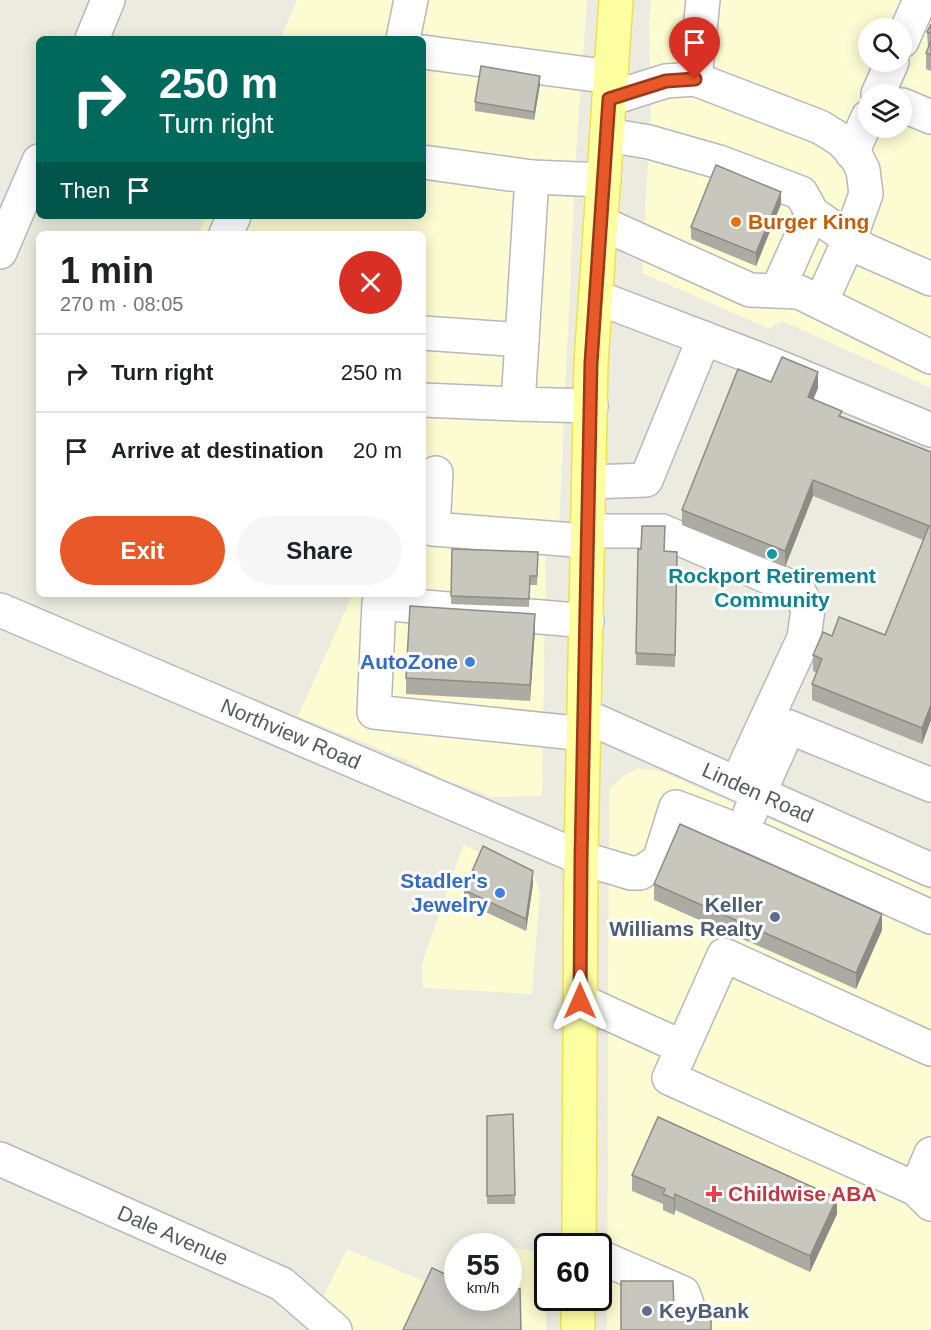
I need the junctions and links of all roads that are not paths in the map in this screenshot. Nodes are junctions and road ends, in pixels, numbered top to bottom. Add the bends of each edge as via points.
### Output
1 (108, 0) edge
2 (411, 0) edge
3 (616, 0) edge
4 (703, 0) edge
5 (920, 0) edge
6 (912, 18) edge
7 (93, 36) edge
8 (404, 36) edge
9 (426, 53) edge
10 (695, 79) junction
11 (610, 88) junction
12 (912, 109) edge
13 (931, 117) edge
14 (607, 135) junction
15 (859, 138) edge
16 (852, 153) junction
17 (426, 162) edge
18 (36, 168) edge
19 (531, 177) junction
20 (604, 180) junction
21 (812, 213) junction
22 (601, 223) junction
23 (850, 238) junction
24 (0, 252) edge
25 (931, 279) edge
26 (777, 291) junction
27 (596, 297) junction
28 (821, 302) junction
29 (426, 333) edge
30 (704, 338) junction
31 (522, 340) junction
32 (931, 357) edge
33 (426, 400) edge
34 (518, 404) junction
35 (591, 406) junction
36 (931, 430) edge
37 (436, 473) dead end
38 (589, 482) junction
39 (588, 536) junction
40 (0, 610) edge
41 (587, 621) junction
42 (585, 725) junction
43 (931, 785) edge
44 (748, 789) junction
45 (742, 832) junction
46 (854, 836) junction
47 (581, 858) junction
48 (931, 870) edge
49 (835, 874) junction
50 (931, 917) edge
51 (580, 1001) junction
52 (682, 1047) junction
53 (931, 1049) edge
54 (931, 1154) edge
55 (0, 1159) edge
56 (923, 1197) edge
57 (579, 1233) edge
58 (612, 1262) edge
59 (578, 1311) edge
60 (687, 1325) edge
61 (335, 1330) edge
62 (578, 1330) edge

1 - 7 street
2 - 8 street
3 - 11 main road
4 - 10 street
5 - 6 street
9 - 11 street
10 - 11 street
10 - 16 street via 820,127 841,140
11 - 14 main road
12 - 13 street
14 - 20 main road
14 - 21 street via 649,142 719,162 801,193
15 - 16 street
16 - 23 street via 863,170 866,194
17 - 19 street
18 - 24 street
19 - 20 street
19 - 31 street
20 - 22 main road
21 - 23 street
21 - 26 street
22 - 26 street via 750,290
22 - 27 main road
23 - 25 street via 865,250
23 - 28 street
26 - 28 street via 799,292
27 - 30 street
27 - 35 main road
28 - 32 street
29 - 31 street
30 - 36 street
30 - 38 street via 646,480
31 - 34 street
33 - 34 street
34 - 35 street
35 - 38 main road
37 - 39 street via 434,529
38 - 39 main road
39 - 41 main road
39 - 44 street via 662,531 798,590 808,609 804,638
40 - 47 street, Northview Road
41 - 42 main road
41 - 42 street, Linden Road via 379,603 374,712
42 - 44 street, Linden Road
42 - 47 main road
43 - 44 street via 789,728
44 - 45 street
44 - 46 street, Linden Road
45 - 47 street, Northview Road via 676,807 659,861 640,873
45 - 49 street
46 - 48 street, Linden Road
46 - 49 street
47 - 51 main road
49 - 50 street
51 - 52 street
51 - 57 main road
52 - 53 street via 723,955
52 - 56 street via 669,1078
54 - 56 street
55 - 61 street, Dale Avenue via 282,1284
58 - 60 street via 683,1293
59 - 62 main road

